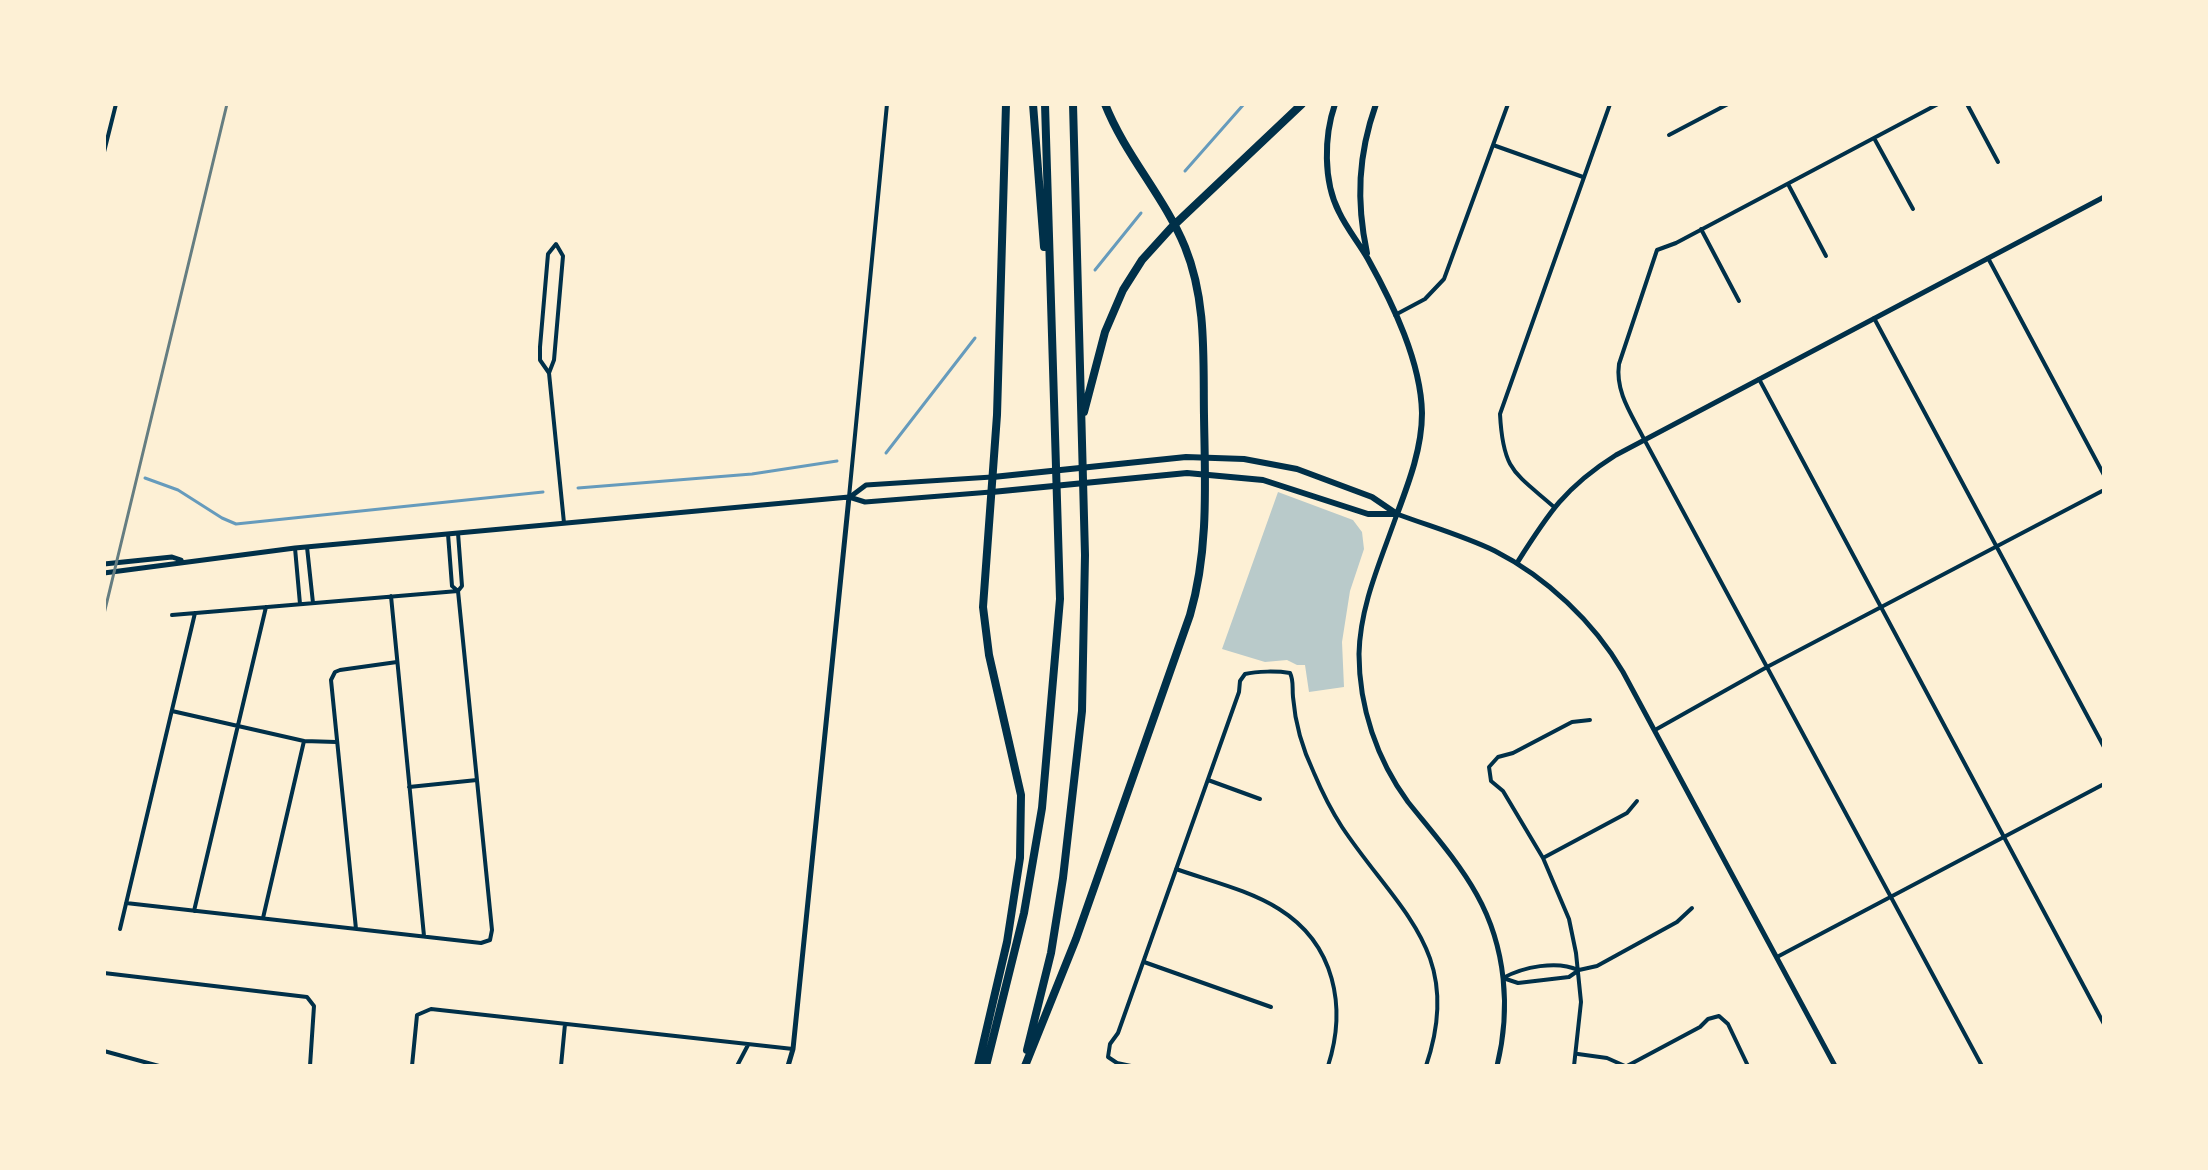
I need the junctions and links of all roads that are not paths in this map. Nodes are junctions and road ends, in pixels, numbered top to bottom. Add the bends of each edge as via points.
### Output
1 (116, 104) edge
2 (887, 104) edge
3 (1006, 104) edge
4 (1033, 104) edge
5 (1045, 104) edge
6 (1073, 104) edge
7 (1105, 104) edge
8 (1302, 104) edge
9 (1335, 104) edge
10 (1376, 104) edge
11 (1508, 104) edge
12 (1610, 104) edge
13 (1728, 104) edge
14 (1938, 104) edge
15 (1967, 104) edge
16 (1669, 135) dead end
17 (1874, 138) junction
18 (1493, 145) junction
19 (104, 152) edge
20 (1998, 162) dead end
21 (1583, 177) junction
22 (1788, 184) junction
23 (2102, 198) edge
24 (2104, 206) edge
25 (1913, 209) dead end
26 (1701, 229) junction
27 (1826, 256) dead end
28 (1367, 257) junction
29 (1988, 258) junction
30 (1739, 301) dead end
31 (1395, 315) junction
32 (1874, 318) junction
33 (1052, 357) junction
34 (549, 373) junction
35 (1759, 379) junction
36 (1082, 424) junction
37 (1644, 439) junction
38 (1206, 457) junction
39 (1206, 473) junction
40 (2104, 475) edge
41 (993, 477) junction
42 (2104, 490) edge
43 (992, 492) junction
44 (849, 497) junction
45 (1554, 507) junction
46 (1397, 514) junction
47 (564, 524) junction
48 (458, 533) junction
49 (448, 534) junction
50 (1996, 546) junction
51 (307, 547) junction
52 (295, 548) junction
53 (182, 561) junction
54 (1517, 563) junction
55 (104, 564) edge
56 (104, 573) edge
57 (458, 591) junction
58 (391, 596) junction
59 (313, 603) junction
60 (300, 604) junction
61 (266, 607) junction
62 (1882, 607) junction
63 (195, 613) junction
64 (172, 615) dead end
65 (397, 662) junction
66 (1767, 667) junction
67 (172, 711) junction
68 (1590, 720) dead end
69 (238, 725) junction
70 (1654, 730) junction
71 (304, 741) junction
72 (336, 742) junction
73 (2104, 747) edge
74 (477, 780) junction
75 (1208, 780) junction
76 (2104, 784) edge
77 (409, 787) junction
78 (1260, 799) dead end
79 (1637, 801) dead end
80 (2005, 837) junction
81 (1543, 858) junction
82 (1176, 869) junction
83 (1890, 897) junction
84 (126, 903) junction
85 (1692, 908) dead end
86 (194, 911) junction
87 (263, 919) junction
88 (120, 929) dead end
89 (356, 929) junction
90 (424, 937) junction
91 (1776, 957) junction
92 (1144, 962) junction
93 (1579, 970) junction
94 (104, 973) edge
95 (1503, 978) junction
96 (1271, 1007) dead end
97 (565, 1024) junction
98 (2104, 1024) edge
99 (748, 1045) junction
100 (793, 1049) junction
101 (104, 1051) edge
102 (1577, 1054) junction
103 (159, 1066) edge
104 (310, 1066) edge
105 (412, 1066) edge
106 (561, 1066) edge
107 (737, 1066) edge
108 (788, 1066) edge
109 (978, 1066) edge
110 (986, 1066) edge
111 (1024, 1066) edge
112 (1131, 1066) edge
113 (1328, 1066) edge
114 (1426, 1066) edge
115 (1497, 1066) edge
116 (1574, 1066) edge
117 (1626, 1066) edge
118 (1748, 1066) edge
119 (1835, 1066) edge
120 (1982, 1066) edge

1 - 19 street
2 - 44 street
3 - 41 highway
4 - 33 highway
5 - 33 highway
6 - 36 highway
7 - 38 highway via 1164,204 1195,279 1202,324
8 - 36 highway via 1142,260 1105,332
9 - 28 main road via 1328,150 1331,188
10 - 28 main road via 1359,174
11 - 18 street
12 - 21 street
13 - 16 street
14 - 17 street
15 - 20 street
17 - 22 street
17 - 25 street
18 - 21 street
18 - 31 street via 1444,279 1425,299
21 - 45 street via 1500,414 1501,439 1512,470
22 - 26 street
22 - 27 street
23 - 24 street
23 - 29 street
26 - 30 street
26 - 37 street via 1657,250 1619,364 1621,392
28 - 31 main road
29 - 32 street
29 - 40 street
31 - 46 main road via 1417,371 1422,414 1416,458
32 - 35 street
32 - 50 street
33 - 110 highway via 1060,599 1051,716 1024,913
34 - 34 street via 563,256 556,244 548,254 540,347 540,360
34 - 47 street
35 - 37 street
35 - 62 street
36 - 111 highway via 1085,627 1078,758 1051,953
37 - 45 street via 1581,478
37 - 66 street
38 - 39 highway
38 - 41 main road
38 - 46 main road via 1297,469 1372,497
39 - 43 main road
39 - 46 main road via 1263,480 1368,514
39 - 111 highway via 1201,566 1190,615 1076,939
41 - 43 highway
41 - 44 street via 866,485
42 - 50 street
43 - 44 street via 865,502
43 - 109 highway via 983,607 1021,795 1021,842 1007,942
44 - 47 street
44 - 100 street
45 - 54 street
46 - 54 street
46 - 95 street via 1363,616 1359,655 1366,712 1393,780 1477,895 1495,936
47 - 48 street
48 - 49 street
48 - 57 street
49 - 51 street
49 - 57 street via 452,586
50 - 62 street
50 - 73 street
51 - 52 street
51 - 59 street
52 - 53 street
52 - 60 street
53 - 55 street via 172,557
53 - 56 street
54 - 70 street via 1605,644
57 - 58 street
57 - 74 street
58 - 59 street
58 - 65 street
59 - 60 street
60 - 61 street
61 - 63 street
61 - 69 street
62 - 66 street
62 - 80 street
63 - 64 street
63 - 67 street
65 - 72 street via 340,670 332,676
65 - 77 street
66 - 70 street
66 - 83 street
67 - 69 street
67 - 84 street
68 - 81 street via 1572,722 1498,757 1489,767 1491,781 1503,791
69 - 71 street
69 - 86 street
70 - 91 street
71 - 72 street
71 - 87 street
72 - 89 street
74 - 77 street
74 - 90 street via 490,940
75 - 78 street
75 - 82 street
75 - 114 street via 1245,674 1290,673 1304,748 1321,789 1342,827 1422,937 1437,998
76 - 80 street
77 - 90 street
79 - 81 street via 1627,813
80 - 83 street
80 - 98 street
81 - 93 street via 1569,919
82 - 92 street
82 - 113 street via 1268,903 1297,922 1315,943 1337,996 1336,1037
83 - 91 street
83 - 120 street
84 - 86 street
84 - 88 street
85 - 93 street via 1677,922 1597,966
86 - 87 street
87 - 89 street
89 - 90 street
91 - 119 street
92 - 96 street
92 - 112 street via 1108,1057
93 - 95 street via 1569,977 1518,983
93 - 95 street via 1567,965 1517,970
93 - 102 street
94 - 104 street via 300,994 312,1001 314,1012
95 - 115 street via 1505,1022
97 - 99 street
97 - 105 street via 422,1011 416,1020
97 - 106 street
99 - 100 street
99 - 107 street
100 - 108 street
101 - 103 street
102 - 116 street
102 - 117 street
117 - 118 street via 1719,1016

